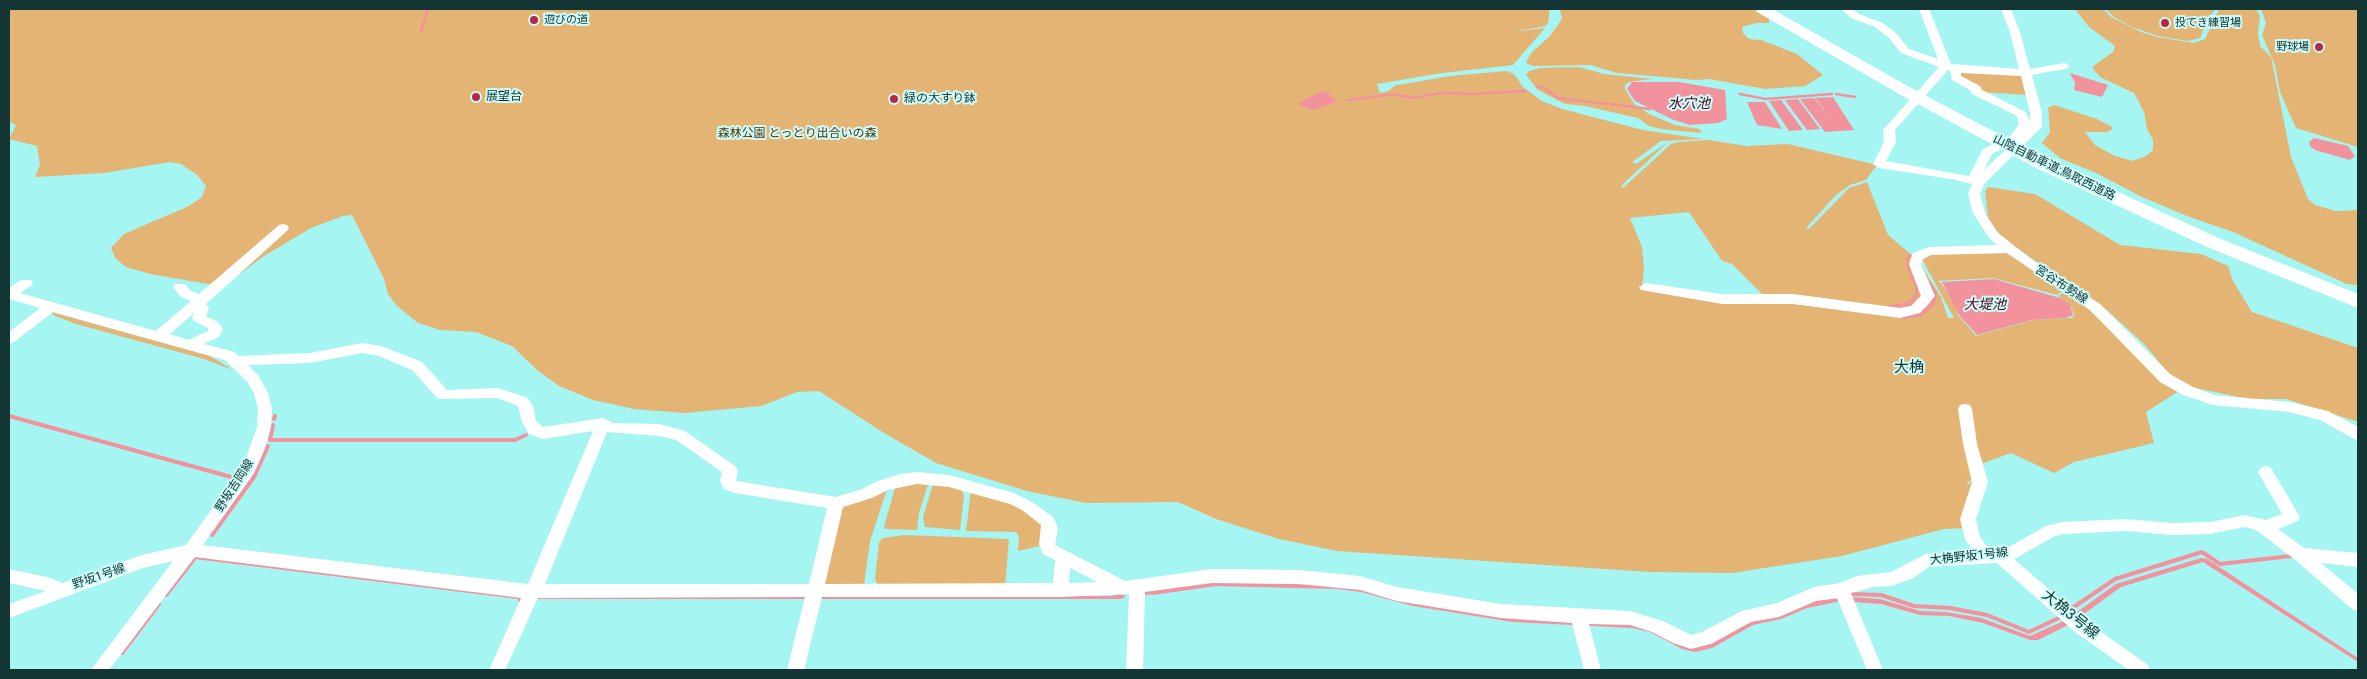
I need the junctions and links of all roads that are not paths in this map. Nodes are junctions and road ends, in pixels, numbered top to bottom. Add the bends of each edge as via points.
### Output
1 (1762, 9) edge
2 (1768, 9) edge
3 (1846, 9) edge
4 (1924, 9) edge
5 (2006, 9) edge
6 (1841, 53) junction
7 (2065, 66) dead end
8 (1950, 67) junction
9 (2026, 73) junction
10 (2043, 163) junction
11 (1976, 182) junction
12 (283, 228) dead end
13 (2009, 249) junction
14 (26, 283) dead end
15 (180, 287) dead end
16 (1646, 287) dead end
17 (9, 294) edge
18 (2358, 297) edge
19 (2358, 301) edge
20 (200, 302) junction
21 (50, 307) junction
22 (159, 336) junction
23 (9, 339) edge
24 (190, 344) junction
25 (234, 360) junction
26 (1965, 409) dead end
27 (600, 432) dead end
28 (2358, 435) edge
29 (2266, 472) dead end
30 (836, 503) junction
31 (2264, 528) junction
32 (191, 550) junction
33 (2300, 554) junction
34 (1993, 556) junction
35 (1063, 558) junction
36 (2358, 560) edge
37 (9, 576) edge
38 (1130, 588) junction
39 (534, 590) junction
40 (815, 590) junction
41 (1060, 590) junction
42 (1842, 590) junction
43 (60, 591) junction
44 (2358, 604) edge
45 (9, 611) edge
46 (1579, 616) junction
47 (99, 670) edge
48 (497, 670) edge
49 (796, 670) edge
50 (1134, 670) edge
51 (1592, 670) edge
52 (1875, 670) edge
53 (2142, 670) edge

1 - 6 highway, 山陰自動車道;鳥取西道路
2 - 6 highway, 山陰自動車道;鳥取西道路
3 - 8 street via 1879,25 1905,51
4 - 8 street
5 - 9 street
6 - 10 highway, 山陰自動車道;鳥取西道路
7 - 9 street
8 - 9 street
8 - 11 street, 宮谷布勢線 via 1956,78 1976,88 1976,92 2022,114 2025,124 2015,136 1986,152
8 - 11 street via 1889,130 1890,142 1879,164
9 - 11 street via 2036,113 2036,127
10 - 18 highway, 山陰自動車道;鳥取西道路
10 - 19 highway, 山陰自動車道;鳥取西道路 via 2214,243
11 - 13 street, 宮谷布勢線 via 1974,203 1993,236
12 - 20 street
13 - 16 street via 1929,251 1918,256 1915,264 1928,296 1915,310 1900,313 1793,299 1722,299
13 - 28 street, 宮谷布勢線 via 2095,307 2165,378 2188,391 2213,400 2289,407 2322,415
14 - 17 street
15 - 20 street
17 - 21 street, 野坂吉岡線
20 - 22 street
20 - 24 street via 199,318 216,330 214,334
21 - 22 street, 野坂吉岡線
21 - 23 street
22 - 24 street, 野坂吉岡線
24 - 25 street, 野坂吉岡線
25 - 30 street via 310,358 362,348 381,352 417,366 443,395 498,393 523,402 534,430 543,433 596,424 611,428 660,430 680,435 730,470 729,485
25 - 32 street, 野坂吉岡線 via 253,379 261,393 265,409 264,427 249,469
26 - 34 street, 大桷3号線 via 1977,494 1968,519 1973,539
27 - 39 street
29 - 31 street via 2292,517
30 - 35 street via 900,480 949,481 1014,499 1038,513 1050,528 1049,549
30 - 40 street
31 - 33 street, 大桷野坂1号線
31 - 34 street, 大桷野坂1号線 via 2244,521 2210,528 2126,525 2062,528 2052,530 2014,552
32 - 39 street, 大桷野坂1号線
32 - 43 street, 野坂1号線 via 142,562
32 - 47 street, 野坂吉岡線
33 - 36 street, 大桷野坂1号線
33 - 44 street
34 - 42 street, 大桷野坂1号線 via 1926,561 1892,579 1857,583
34 - 53 street, 大桷3号線 via 2081,627
35 - 38 street
35 - 41 street
37 - 43 street, 野坂1号線 via 51,584
38 - 41 street, 大桷野坂1号線
38 - 46 street, 大桷野坂1号線 via 1212,576 1336,580 1492,610
38 - 50 street
39 - 40 street, 大桷野坂1号線
39 - 48 street
40 - 41 street, 大桷野坂1号線
40 - 49 street
42 - 46 street, 大桷野坂1号線 via 1814,594 1779,610 1748,616 1705,639 1691,642 1642,620
42 - 52 street
43 - 45 street
46 - 51 street

